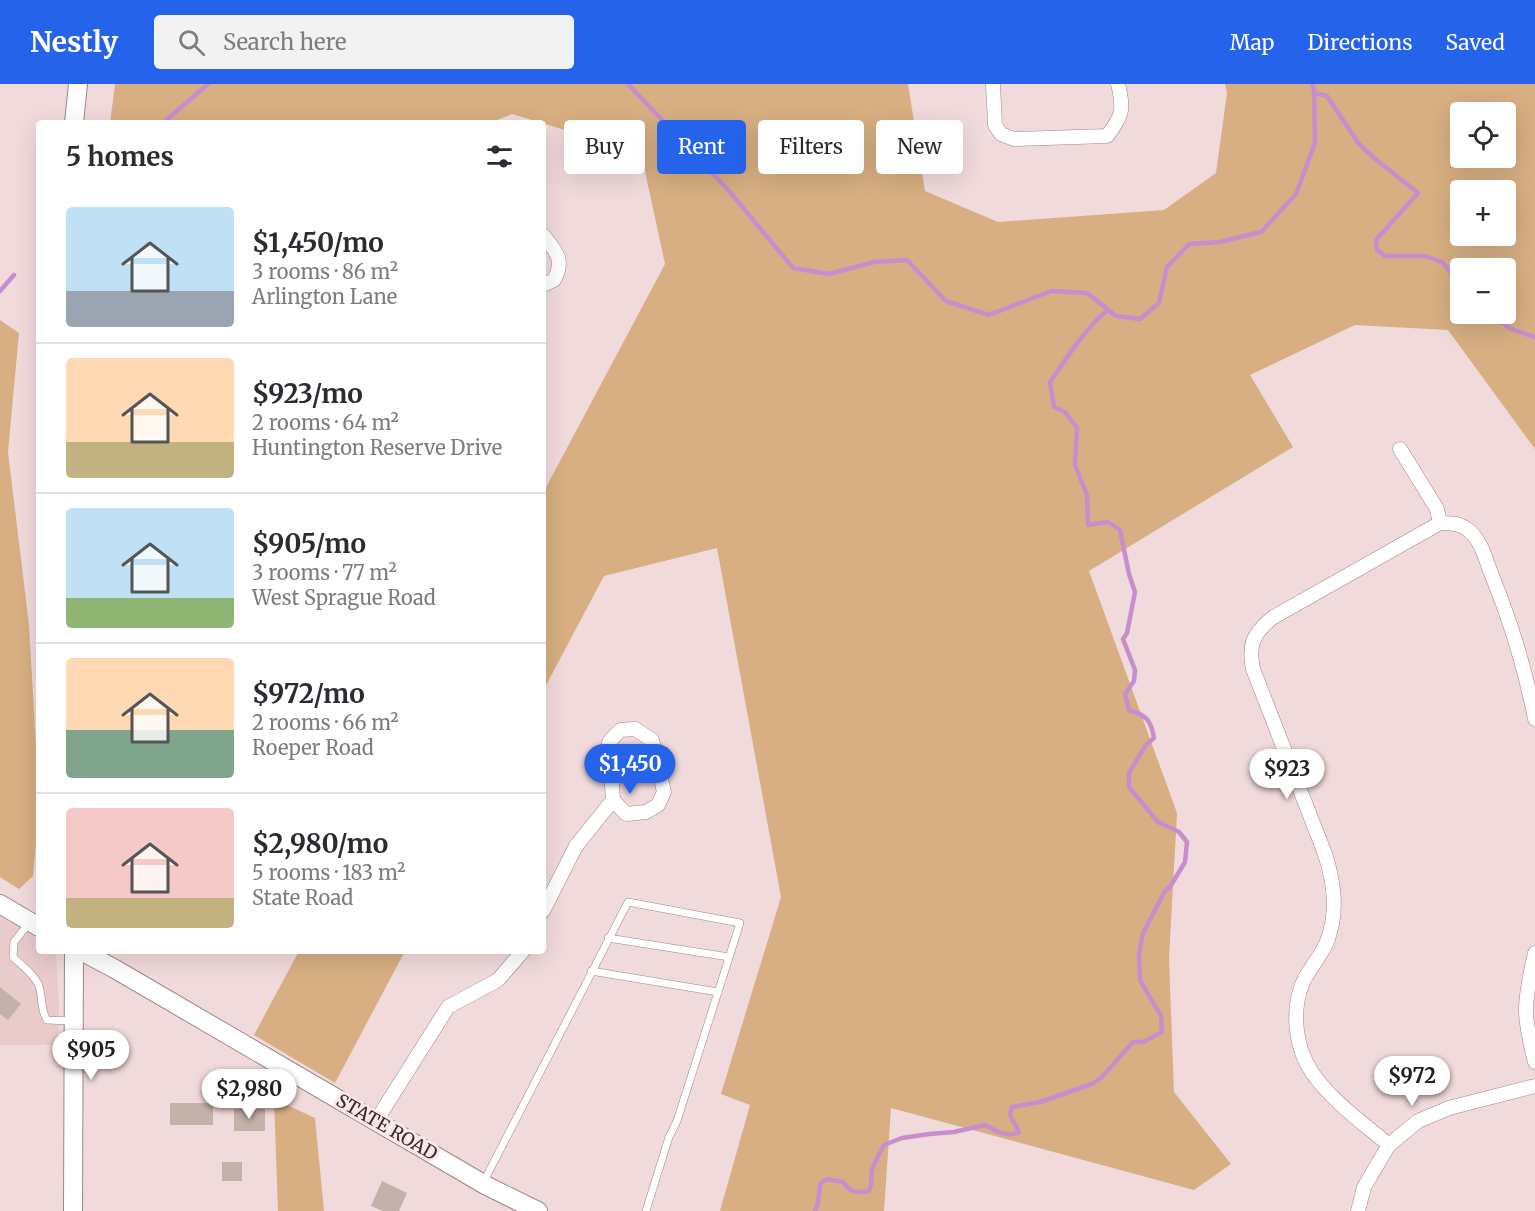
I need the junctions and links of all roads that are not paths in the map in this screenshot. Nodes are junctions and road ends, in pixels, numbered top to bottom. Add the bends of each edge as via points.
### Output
1 (78, 84) edge
2 (993, 84) edge
3 (1118, 84) edge
4 (74, 120) edge
5 (546, 239) edge
6 (546, 284) edge
7 (1400, 449) dead end
8 (1440, 523) junction
9 (1535, 719) edge
10 (613, 800) junction
11 (546, 905) edge
12 (2, 908) edge
13 (34, 925) edge
14 (608, 938) junction
15 (1535, 953) edge
16 (74, 954) edge
17 (87, 954) edge
18 (520, 954) edge
19 (729, 957) junction
20 (591, 971) junction
21 (718, 992) junction
22 (74, 1021) junction
23 (1535, 1062) edge
24 (1535, 1086) edge
25 (376, 1121) junction
26 (1389, 1146) junction
27 (483, 1184) junction
28 (73, 1211) edge
29 (538, 1211) edge
30 (646, 1211) edge
31 (1358, 1211) edge

1 - 4 main road
2 - 3 street via 995,125 1001,134 1014,139 1107,136 1118,123 1123,103
5 - 6 street via 557,252 560,269 554,280
7 - 8 street via 1437,509
8 - 9 street via 1466,528 1478,540 1521,653
8 - 26 street via 1272,618 1259,628 1250,657 1325,854 1334,888 1327,941 1299,994 1299,1040 1323,1087
10 - 10 street via 609,741 620,730 635,729 652,740 664,792 658,805 646,812 626,814
10 - 11 street via 576,846
12 - 13 main road
13 - 22 lane via 14,942 13,957 39,986 42,1013 47,1020
14 - 19 lane
14 - 19 lane via 628,902 740,923
14 - 20 lane
15 - 23 street via 1526,1011
16 - 22 main road
17 - 25 main road, STATE ROAD
18 - 25 street via 498,980 448,1007
19 - 21 lane
20 - 21 lane
20 - 27 lane
21 - 30 lane
22 - 28 main road
24 - 26 street via 1433,1114
25 - 27 main road, STATE ROAD
26 - 31 street via 1364,1187
27 - 29 main road, STATE ROAD

